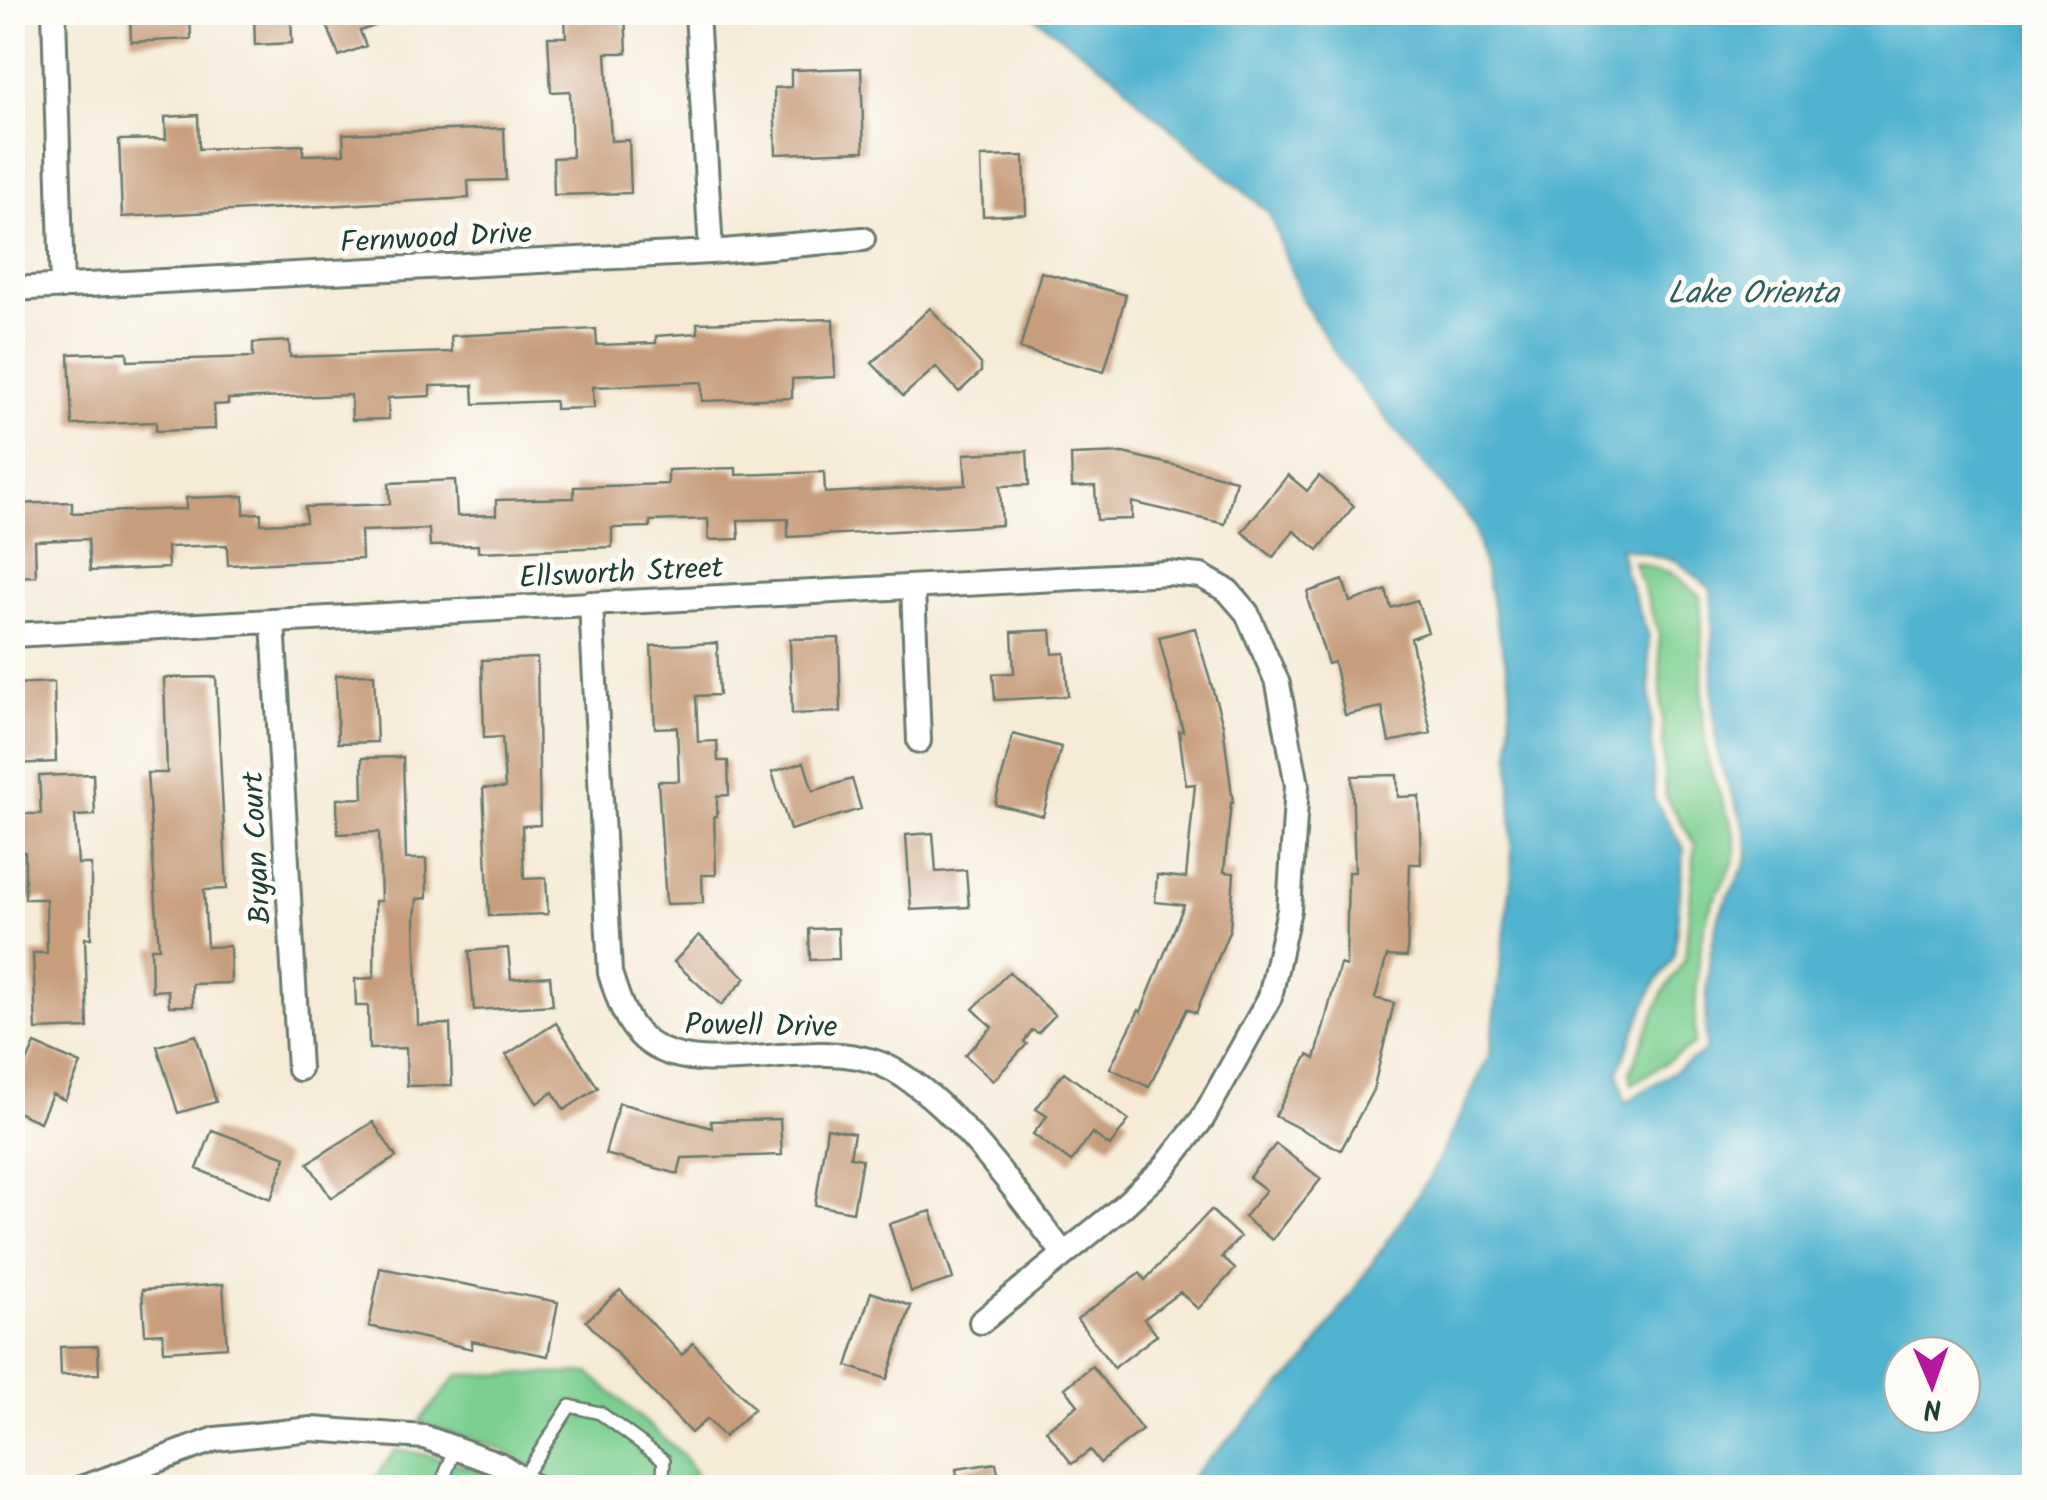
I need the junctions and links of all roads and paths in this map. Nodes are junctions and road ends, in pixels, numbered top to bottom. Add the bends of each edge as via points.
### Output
1 (54, 12) edge
2 (698, 12) edge
3 (863, 239) dead end
4 (711, 252) junction
5 (62, 287) junction
6 (12, 290) edge
7 (913, 587) junction
8 (592, 603) junction
9 (273, 622) junction
10 (12, 635) edge
11 (919, 741) dead end
12 (299, 1069) dead end
13 (1064, 1254) junction
14 (981, 1322) dead end
15 (455, 1449) junction
16 (529, 1483) edge
17 (82, 1488) edge
18 (440, 1488) edge
19 (662, 1488) edge

1 - 5 street
2 - 4 street
3 - 4 street, Fernwood Drive
4 - 5 street, Fernwood Drive
5 - 6 street, Fernwood Drive
7 - 8 street, Ellsworth Street
7 - 11 street
7 - 13 street, Ellsworth Street via 1201,576 1247,612 1278,684 1297,785 1289,910 1270,997 1202,1118 1163,1169
8 - 9 street, Ellsworth Street
8 - 13 street, Powell Drive via 610,972 641,1037 664,1053 698,1060 833,1052 881,1064 926,1092
9 - 10 street, Ellsworth Street
9 - 12 street, Bryan Court
13 - 14 street
15 - 16 street
15 - 17 street via 424,1437 312,1429 216,1439
15 - 18 lane
16 - 19 lane via 570,1406 600,1414 664,1460

